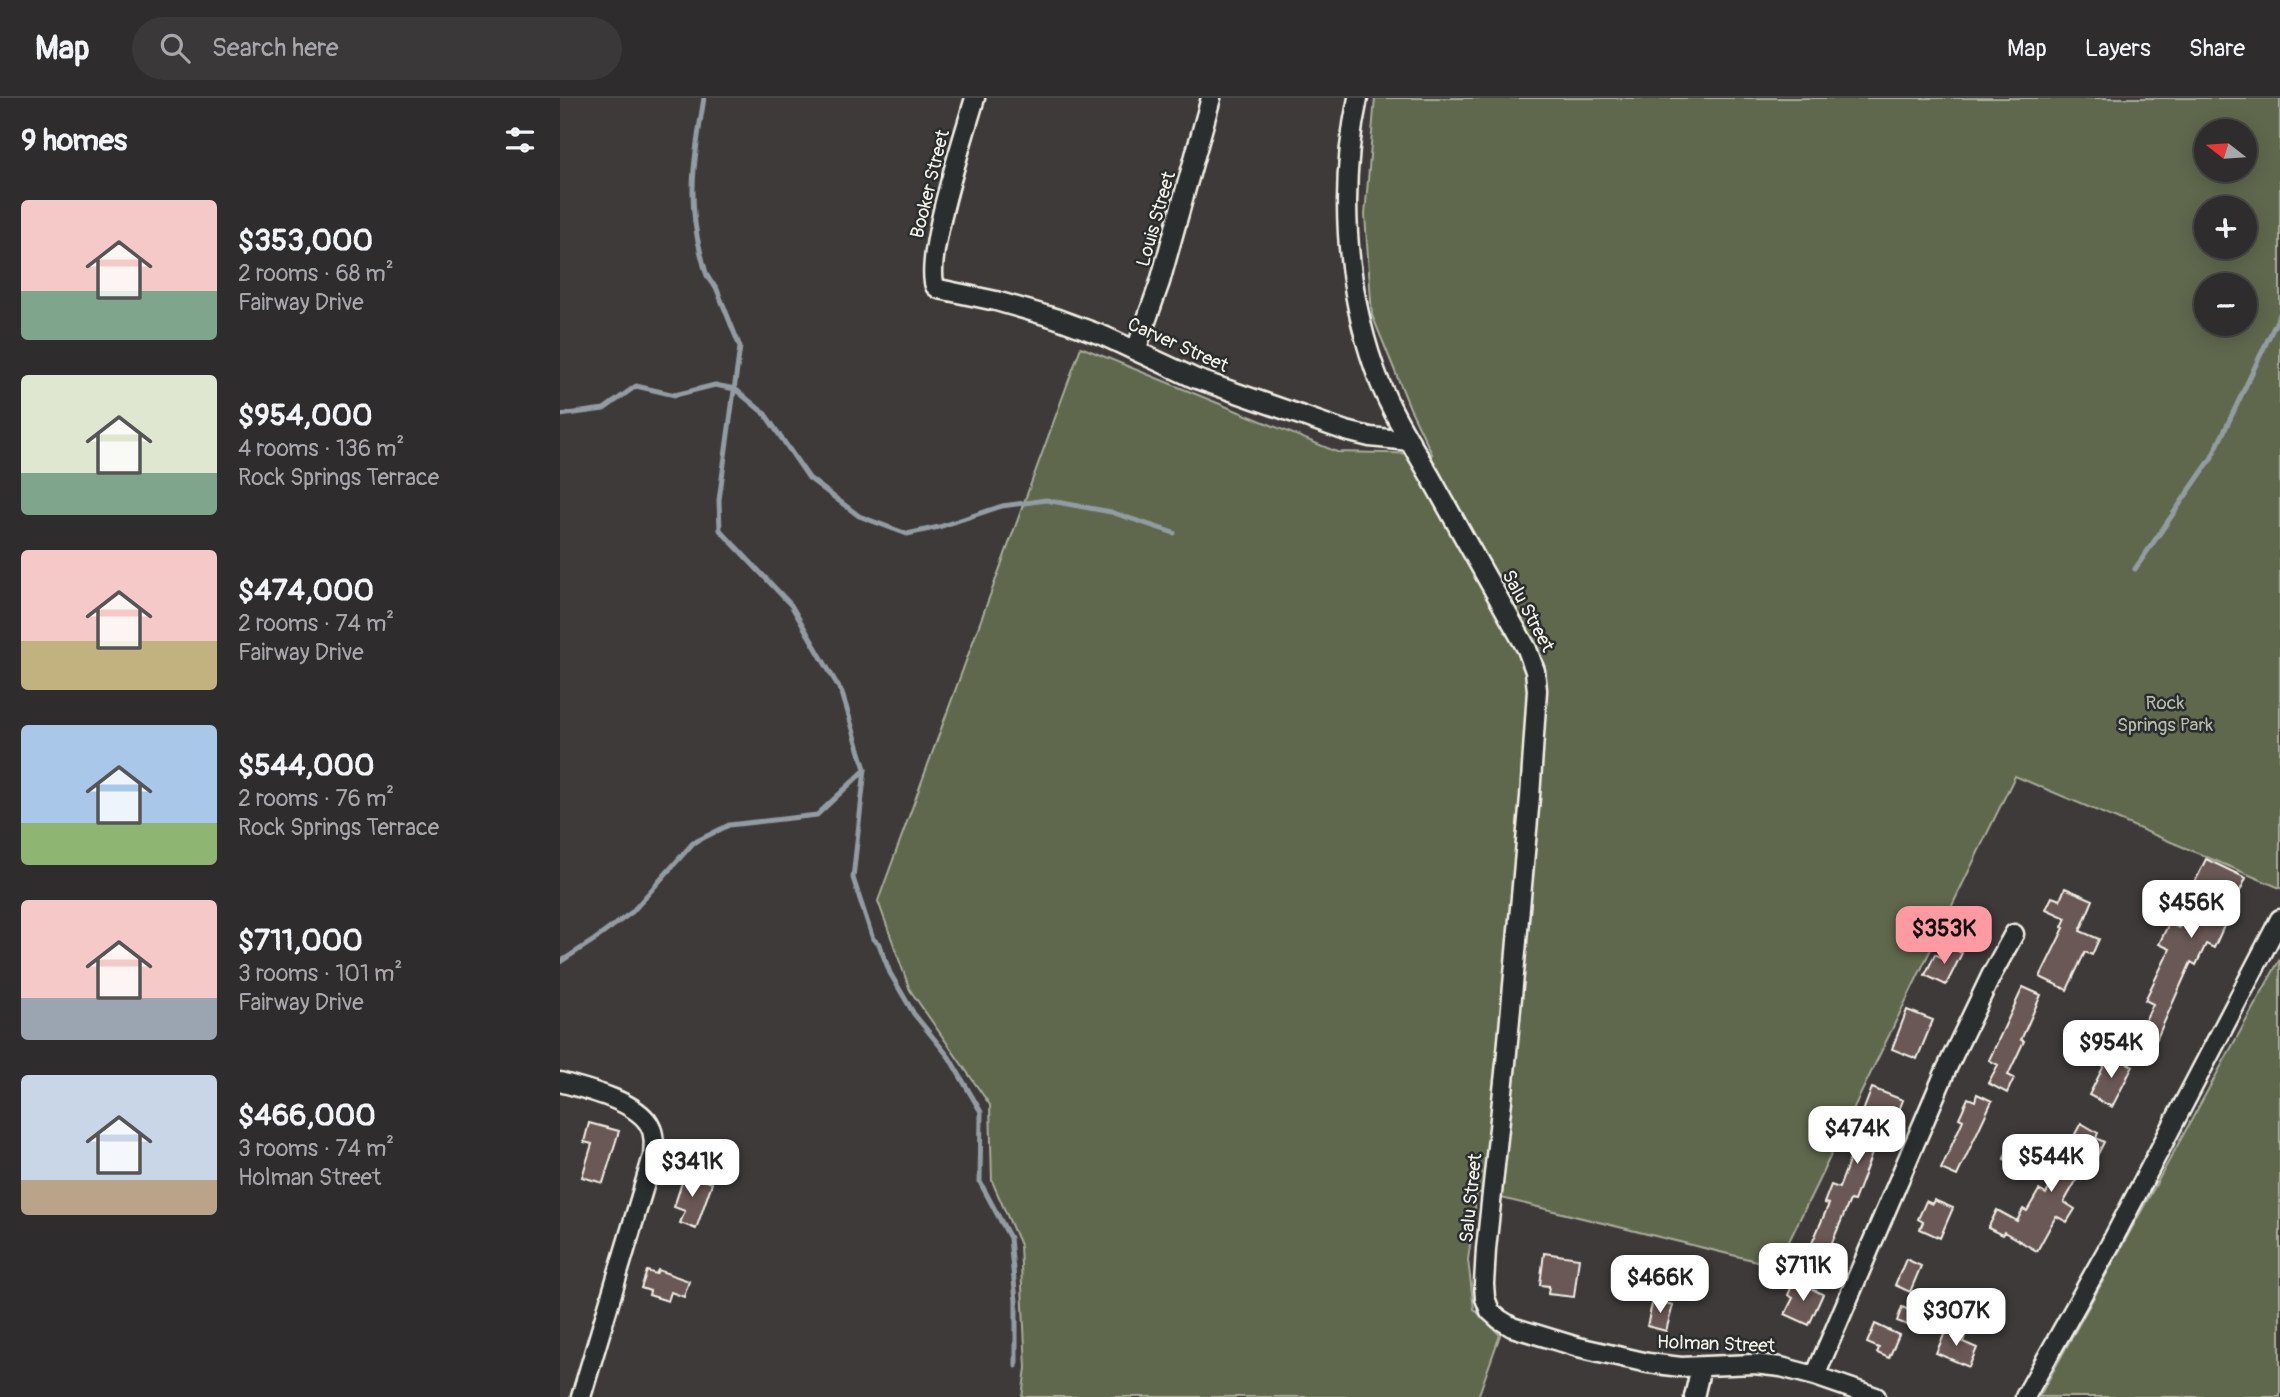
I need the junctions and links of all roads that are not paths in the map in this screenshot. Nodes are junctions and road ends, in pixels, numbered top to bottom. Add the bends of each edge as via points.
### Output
1 (975, 98) edge
2 (1211, 98) edge
3 (1358, 98) edge
4 (933, 282) joint
5 (1136, 350) junction
6 (1410, 441) junction
7 (2280, 919) edge
8 (2014, 934) dead end
9 (560, 1082) edge
10 (1485, 1298) joint
11 (1701, 1367) junction
12 (1815, 1376) junction
13 (581, 1397) edge
14 (1695, 1397) edge
15 (1876, 1397) edge
16 (2025, 1397) edge

1 - 4 street, Booker Street via 936,242
2 - 5 street, Louis Street via 1160,282
3 - 6 street, Salu Street via 1349,159 1353,275 1374,367
4 - 5 street, Carver Street via 939,289 1055,318
5 - 6 street, Carver Street via 1194,378 1346,431
6 - 10 street, Salu Street via 1527,649 1537,690
7 - 16 street
8 - 12 street via 1946,1070
9 - 13 street via 625,1104 643,1116 653,1133 653,1156
10 - 11 street, Holman Street via 1499,1320 1532,1335 1648,1363
11 - 12 street, Holman Street via 1754,1364
11 - 14 street
12 - 15 street, Holman Street

